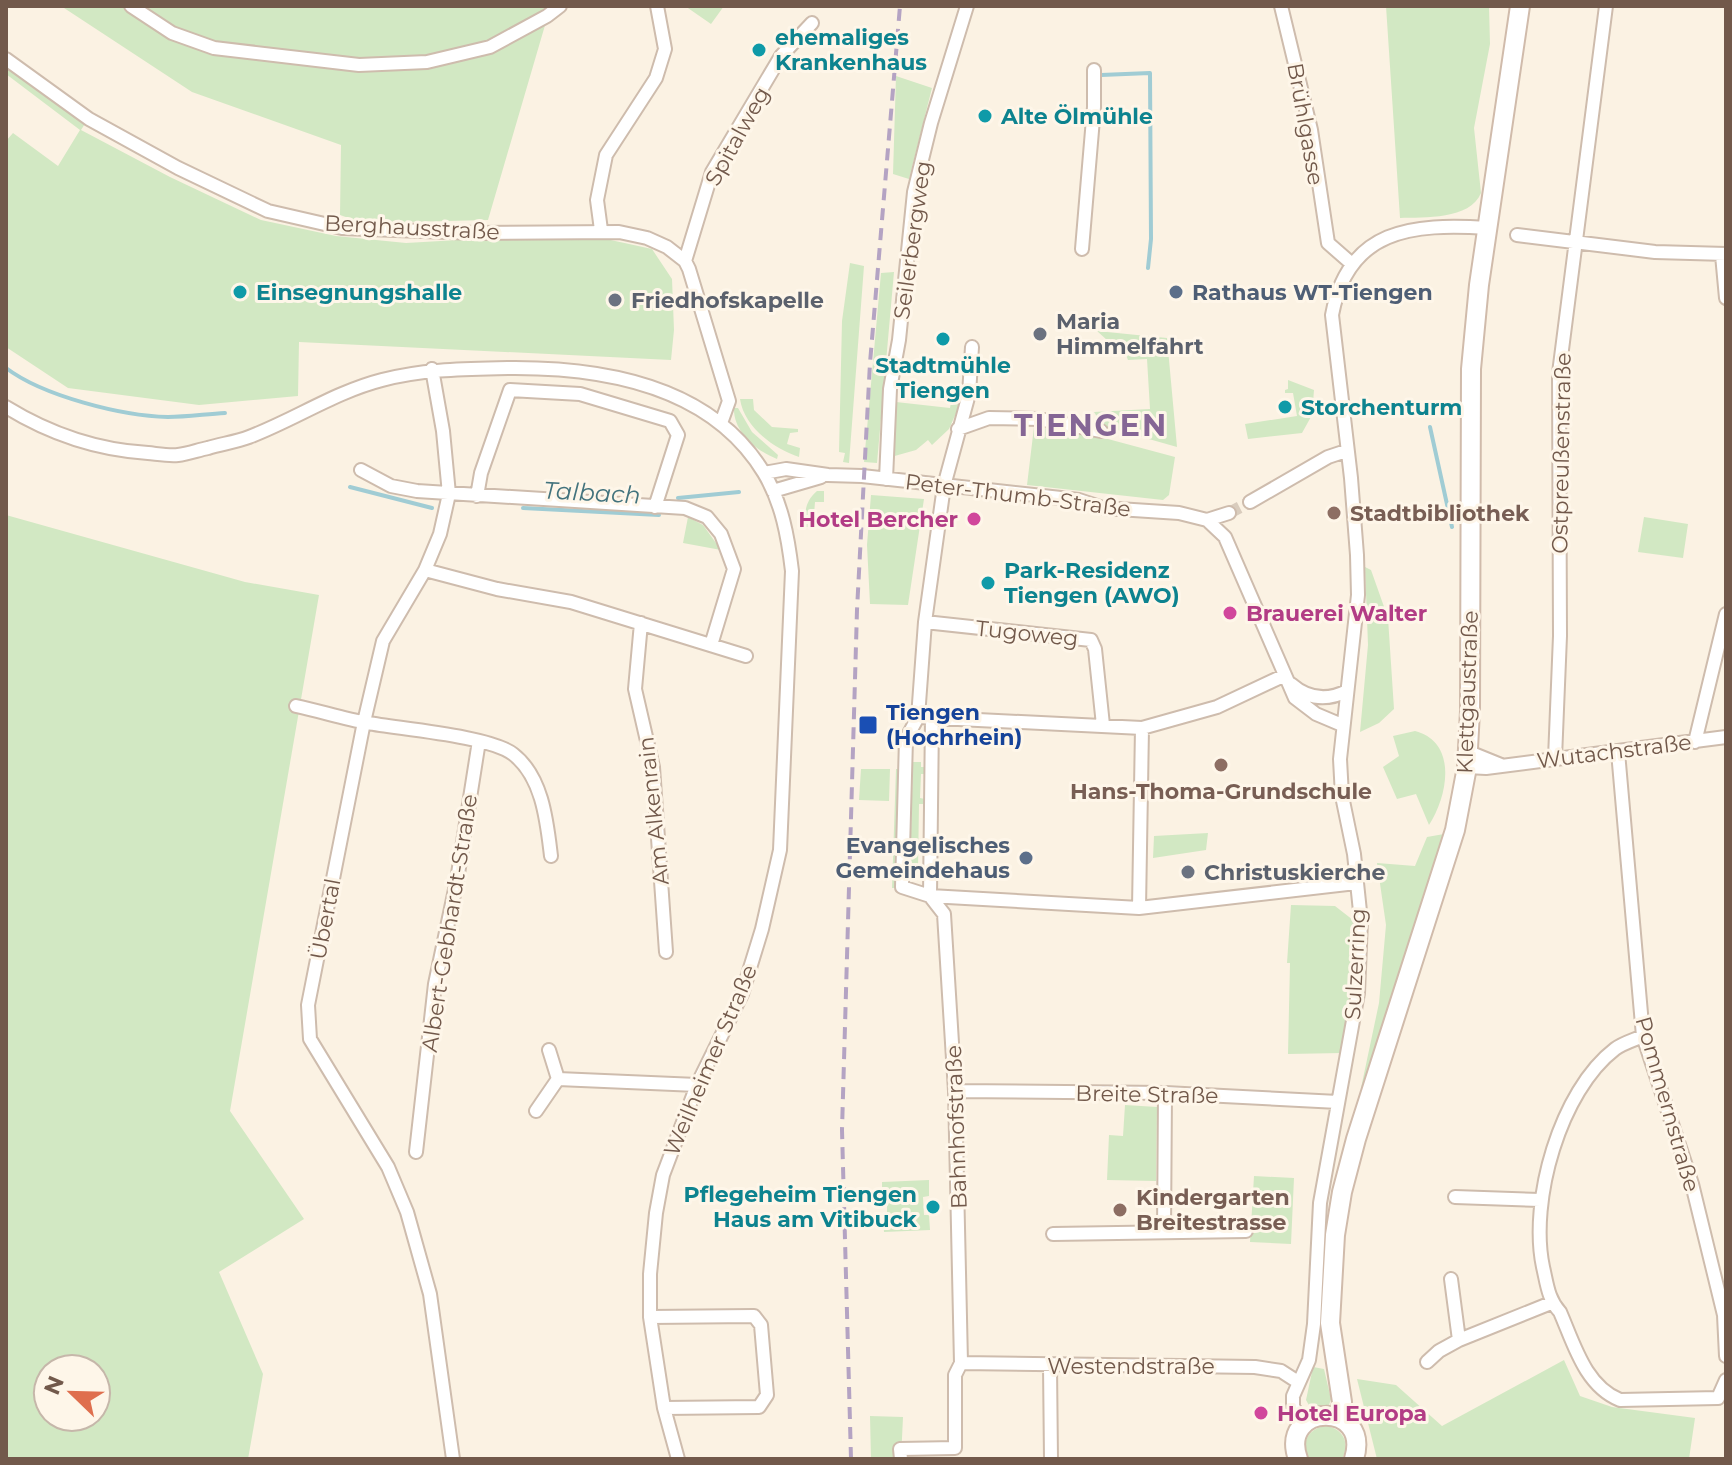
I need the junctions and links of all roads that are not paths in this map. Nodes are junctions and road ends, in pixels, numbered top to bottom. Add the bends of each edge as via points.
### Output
1 (131, 6) edge
2 (560, 6) edge
3 (657, 6) edge
4 (967, 6) edge
5 (1281, 6) edge
6 (1520, 6) edge
7 (1606, 6) edge
8 (812, 23) dead end
9 (6, 59) edge
10 (1094, 70) dead end
11 (1488, 228) junction
12 (601, 230) junction
13 (1517, 235) dead end
14 (1575, 243) junction
15 (1082, 249) dead end
16 (1724, 255) edge
17 (685, 261) junction
18 (1352, 264) junction
19 (1726, 298) edge
20 (972, 347) dead end
21 (432, 369) junction
22 (6, 407) edge
23 (721, 423) junction
24 (958, 429) junction
25 (1101, 431) dead end
26 (1346, 451) junction
27 (361, 470) dead end
28 (764, 473) junction
29 (828, 475) junction
30 (886, 479) junction
31 (944, 486) junction
32 (773, 491) junction
33 (449, 494) junction
34 (477, 496) junction
35 (1250, 502) tunnel mouth
36 (655, 507) junction
37 (1229, 513) tunnel mouth
38 (1207, 520) junction
39 (425, 570) junction
40 (1726, 614) edge
41 (925, 622) junction
42 (641, 623) junction
43 (711, 645) junction
44 (746, 656) dead end
45 (1283, 676) junction
46 (1347, 691) junction
47 (296, 706) dead end
48 (918, 717) junction
49 (932, 718) junction
50 (364, 722) junction
51 (1103, 725) junction
52 (1342, 727) junction
53 (1142, 728) junction
54 (1726, 737) edge
55 (479, 741) junction
56 (1695, 742) junction
57 (1468, 752) junction
58 (1618, 752) junction
59 (1555, 758) junction
60 (1501, 765) junction
61 (1486, 768) junction
62 (1461, 806) junction
63 (551, 856) dead end
64 (1356, 883) junction
65 (930, 896) junction
66 (1139, 908) junction
67 (666, 952) dead end
68 (1643, 1036) junction
69 (549, 1050) dead end
70 (558, 1079) junction
71 (697, 1085) junction
72 (955, 1091) junction
73 (1165, 1093) junction
74 (1338, 1102) junction
75 (536, 1111) dead end
76 (416, 1152) dead end
77 (1455, 1197) dead end
78 (1540, 1200) junction
79 (1246, 1231) dead end
80 (1164, 1232) junction
81 (1053, 1234) dead end
82 (1451, 1279) dead end
83 (1551, 1303) junction
84 (650, 1317) junction
85 (1459, 1340) junction
86 (1726, 1356) edge
87 (1427, 1362) dead end
88 (961, 1363) junction
89 (1050, 1366) junction
90 (1726, 1380) edge
91 (1298, 1382) junction
92 (664, 1408) junction
93 (1340, 1418) junction
94 (1302, 1424) junction
95 (900, 1454) edge
96 (926, 1454) edge
97 (453, 1459) edge
98 (678, 1459) edge
99 (1051, 1459) edge
100 (1298, 1459) edge
101 (1354, 1459) edge

1 - 2 street via 172,33 214,48 359,65 427,62 490,47
3 - 12 street via 665,49 656,78 606,155 597,200
4 - 30 street, Seilerbergweg via 914,192 890,389
5 - 18 street, Brühlgasse via 1311,130 1328,243
6 - 11 main road, Klettgaustraße
7 - 14 street, Ostpreußenstraße
8 - 17 street, Spitalweg via 781,56 712,172
9 - 12 street, Berghausstraße via 89,119 268,211 342,228
10 - 15 street
11 - 18 street via 1398,232
11 - 57 main road, Klettgaustraße via 1471,369
12 - 17 street, Berghausstraße via 647,238
13 - 14 street
14 - 16 street
14 - 59 street, Ostpreußenstraße via 1559,373
16 - 19 street
17 - 23 street via 726,386 729,401
18 - 26 street, Sulzerring via 1337,291 1332,315
20 - 24 street via 969,394
21 - 22 street, Weilheimer Straße via 379,380 247,438 178,455 94,446
21 - 23 street, Weilheimer Straße via 556,367 605,375 670,394
21 - 33 street, Übertal
23 - 28 street, Weilheimer Straße
24 - 25 street via 1003,418
24 - 31 street
26 - 35 street
26 - 46 street, Sulzerring via 1358,595
27 - 33 street via 391,486
28 - 29 street, Peter-Thumb-Straße via 786,469
28 - 32 street, Weilheimer Straße
29 - 30 street, Peter-Thumb-Straße
29 - 32 street, Peter-Thumb-Straße
30 - 31 street, Peter-Thumb-Straße
31 - 38 street, Peter-Thumb-Straße
31 - 41 street
32 - 71 street, Weilheimer Straße via 787,531 792,571 780,850 742,994
33 - 34 street
33 - 39 street, Übertal
34 - 36 street
34 - 36 street via 510,390 580,394 670,421 678,435
36 - 43 street via 685,508 707,517 721,534 734,569
37 - 38 street
38 - 45 street via 1225,537
39 - 42 street
39 - 50 street, Übertal via 383,641
40 - 56 street
41 - 48 street
41 - 51 street, Tugoweg via 1091,640
42 - 43 street
42 - 67 street, Am Alkenrain via 635,689 653,767
43 - 44 street
45 - 46 street via 1306,695 1334,697
45 - 52 street via 1306,709
45 - 53 street via 1217,707
46 - 52 street, Sulzerring
47 - 50 street
48 - 49 street
48 - 65 street via 906,739 902,887
49 - 51 street
49 - 65 street, Bahnhofstraße
50 - 55 street
50 - 97 street, Übertal via 308,1005 310,1039 388,1167 407,1212 430,1294
51 - 53 street
52 - 64 street, Sulzerring via 1342,796
53 - 66 street
54 - 56 street, Wutachstraße
55 - 63 street via 514,755 531,775 546,816
55 - 76 street, Albert-Gebhardt-Straße via 435,984
56 - 58 street, Wutachstraße
57 - 60 street, Wutachstraße
57 - 61 street, Wutachstraße
57 - 62 main road, Klettgaustraße
58 - 59 street, Wutachstraße
58 - 68 street, Pommernstraße
59 - 60 street, Wutachstraße
60 - 61 street, Wutachstraße
61 - 62 street
62 - 93 main road, Klettgaustraße via 1342,1192 1330,1323
64 - 66 street
64 - 74 street, Sulzerring via 1361,921 1358,993
65 - 66 street
65 - 72 street, Bahnhofstraße via 944,914
68 - 78 street via 1616,1049 1591,1075 1560,1124
68 - 86 street, Pommernstraße via 1692,1184 1724,1315
69 - 70 street
70 - 71 street
70 - 75 street
71 - 84 street, Weilheimer Straße via 663,1175 654,1228
72 - 73 street, Breite Straße
72 - 88 street, Bahnhofstraße
73 - 74 street, Breite Straße
73 - 80 street
74 - 91 street, Sulzerring via 1320,1203 1309,1360
77 - 78 street
78 - 83 street via 1539,1247
79 - 80 street
80 - 81 street
82 - 85 street
83 - 85 street
83 - 90 street via 1594,1383 1620,1400 1718,1398
84 - 92 street, Weilheimer Straße
84 - 92 street via 754,1316 761,1325 767,1395 759,1407
85 - 87 street
88 - 89 street, Westendstraße
88 - 96 street, Bahnhofstraße via 955,1375 955,1448
89 - 91 street, Westendstraße via 1255,1367 1281,1371
89 - 99 street
91 - 94 street, Sulzerring via 1293,1406
92 - 98 street, Weilheimer Straße
93 - 94 main road via 1318,1416
93 - 101 main road via 1356,1436
94 - 100 main road via 1295,1441
95 - 96 street

